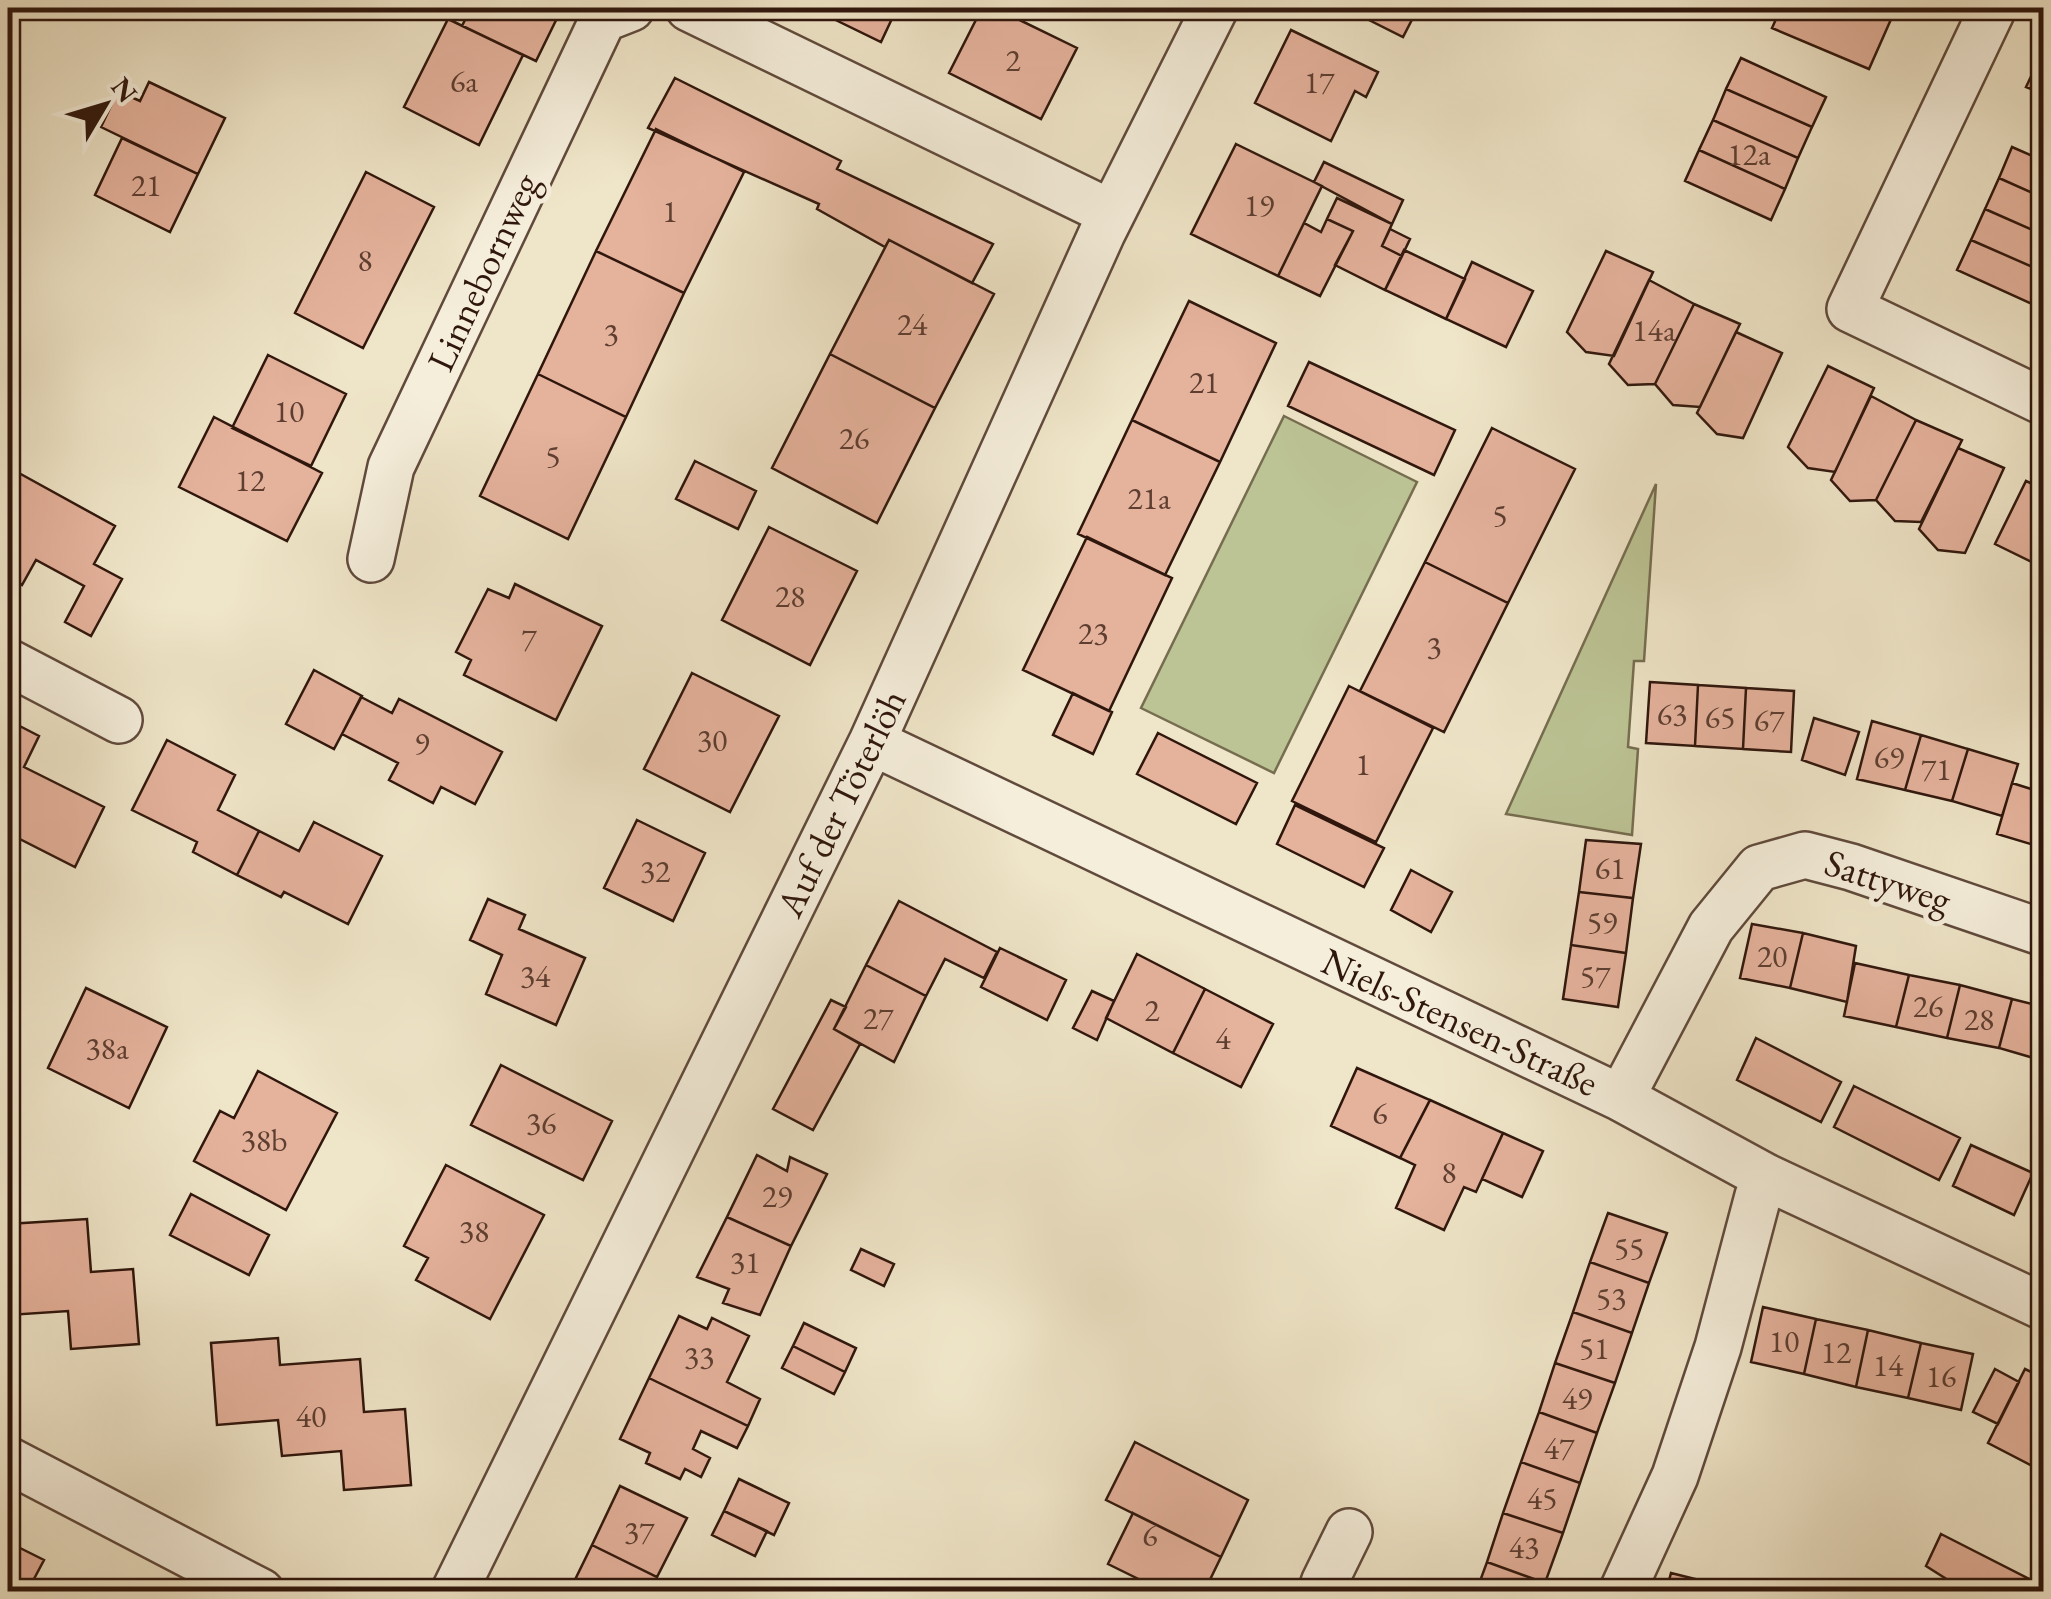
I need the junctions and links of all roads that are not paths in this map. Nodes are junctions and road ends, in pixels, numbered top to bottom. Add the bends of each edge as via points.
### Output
1 (631, 8) edge
2 (688, 8) edge
3 (1215, 8) edge
4 (1993, 8) edge
5 (1112, 213) junction
6 (2044, 402) edge
7 (371, 559) dead end
8 (8, 662) edge
9 (118, 720) dead end
10 (872, 742) junction
11 (2044, 933) edge
12 (1622, 1098) junction
13 (1766, 1176) junction
14 (2044, 1308) edge
15 (8, 1460) edge
16 (1349, 1532) dead end
17 (1328, 1589) edge
18 (261, 1592) edge
19 (454, 1592) edge
20 (1622, 1592) edge

1 - 7 street, Linnebornweg via 602,19 391,467
2 - 5 street
3 - 5 street, Auf der Töterlöh
4 - 6 street via 1850,309
5 - 10 street, Auf der Töterlöh
8 - 9 street
10 - 12 street, Niels-Stensen-Straße
10 - 19 street, Auf der Töterlöh
11 - 12 street, Sattyweg via 1805,854 1759,868 1711,926
12 - 13 street, Niels-Stensen-Straße
13 - 14 street, Niels-Stensen-Straße
13 - 20 street via 1676,1476
15 - 18 street
16 - 17 street

